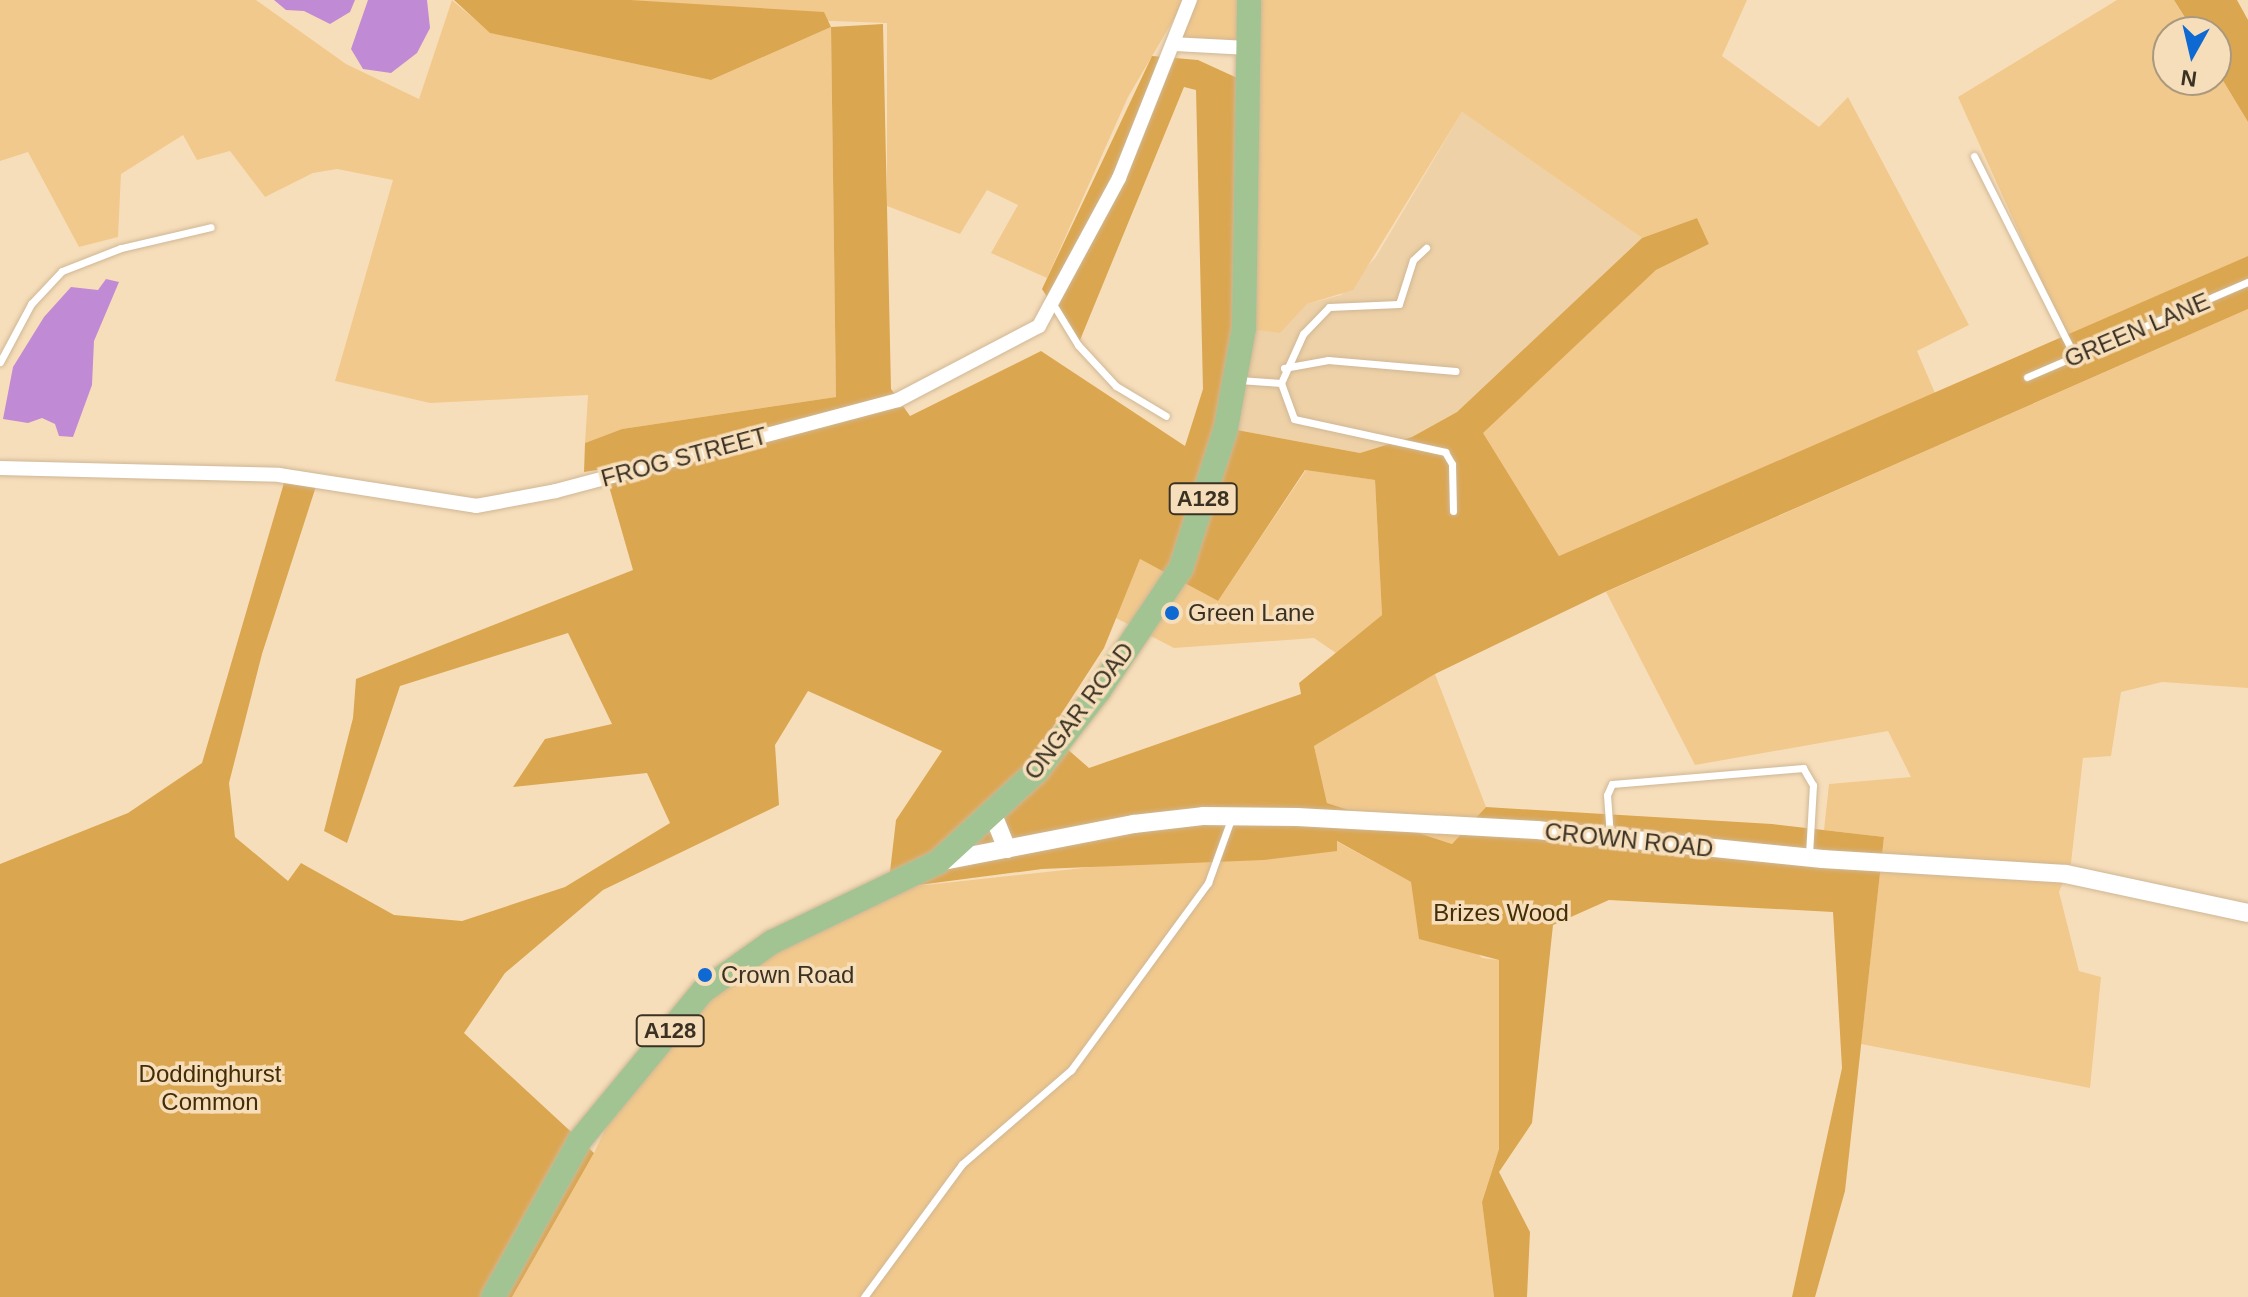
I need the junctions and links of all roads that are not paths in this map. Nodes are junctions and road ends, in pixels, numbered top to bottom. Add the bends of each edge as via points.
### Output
1 (1190, 0) edge
2 (1249, 0) edge
3 (1173, 44) junction
4 (1246, 48) junction
5 (1974, 156) dead end
6 (211, 227) dead end
7 (1426, 248) dead end
8 (2248, 282) edge
9 (1052, 302) junction
10 (2075, 357) junction
11 (0, 362) edge
12 (1284, 368) junction
13 (1456, 371) dead end
14 (2027, 377) dead end
15 (1237, 380) junction
16 (1281, 383) junction
17 (1166, 416) dead end
18 (0, 468) edge
19 (1453, 511) dead end
20 (992, 812) junction
21 (1232, 816) junction
22 (1611, 838) junction
23 (1007, 849) junction
24 (1809, 858) junction
25 (938, 862) junction
26 (2248, 913) edge
27 (493, 1297) edge
28 (864, 1297) edge

1 - 3 street, FROG STREET
2 - 4 main road, ONGAR ROAD / A128
3 - 4 street
3 - 9 street, FROG STREET via 1119,178
4 - 15 main road, ONGAR ROAD / A128 via 1249,249
5 - 10 lane
6 - 11 lane via 121,248 62,271 31,304
7 - 12 lane via 1413,260 1399,304 1329,307 1314,317
8 - 10 lane, GREEN LANE
9 - 17 lane via 1078,345 1116,386
9 - 18 street, FROG STREET via 1039,326 898,400 556,491 476,506 279,475
10 - 14 lane, GREEN LANE
12 - 13 lane via 1328,360
12 - 16 lane
15 - 16 lane
15 - 20 main road, ONGAR ROAD / A128 via 1181,568 1063,738 1036,772
16 - 19 lane via 1294,419 1445,452 1452,464
20 - 23 street
20 - 25 main road, ONGAR ROAD / A128
21 - 22 street, CROWN ROAD
21 - 23 street, CROWN ROAD via 1134,824
21 - 28 lane via 1208,883 1071,1070 962,1164
22 - 24 street, CROWN ROAD
22 - 24 lane via 1607,795 1612,784 1803,768 1813,785
23 - 25 street, CROWN ROAD
24 - 26 street, CROWN ROAD via 2066,874
25 - 27 main road, ONGAR ROAD / A128 via 772,942 703,991 580,1140

